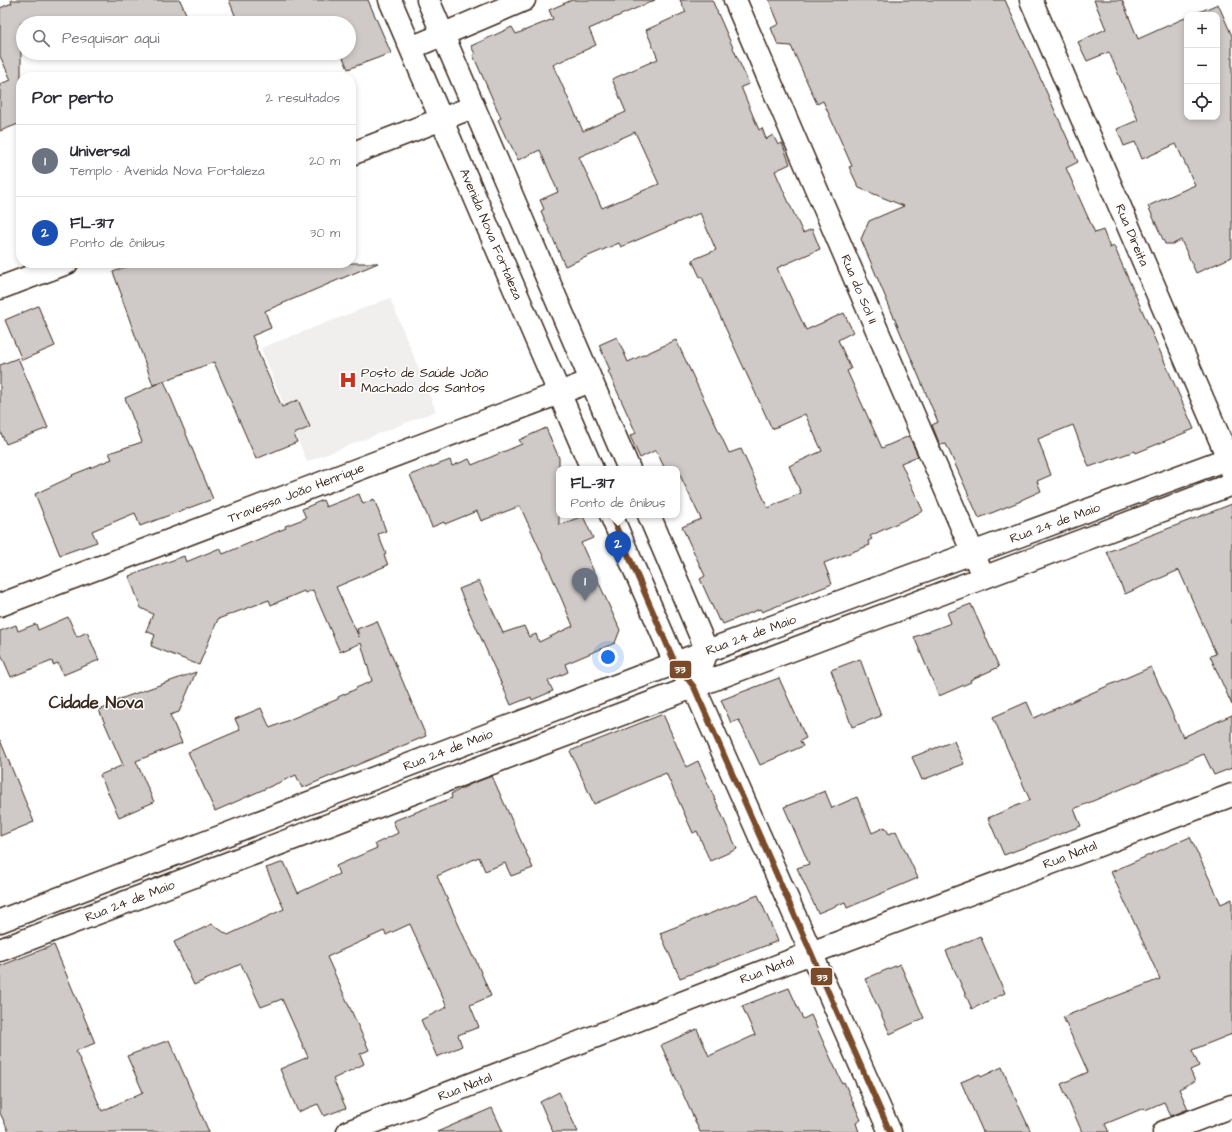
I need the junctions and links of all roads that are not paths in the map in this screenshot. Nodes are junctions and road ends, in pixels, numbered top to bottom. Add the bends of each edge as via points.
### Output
1 (390, 0) edge
2 (428, 0) edge
3 (524, 0) edge
4 (735, 0) edge
5 (1031, 0) edge
6 (443, 35) junction
7 (411, 48) junction
8 (473, 107) junction
9 (442, 120) junction
10 (356, 152) edge
11 (54, 268) edge
12 (0, 288) edge
13 (591, 381) junction
14 (559, 393) junction
15 (1231, 462) edge
16 (591, 466) edge
17 (628, 466) edge
18 (1232, 484) edge
19 (612, 518) edge
20 (650, 518) edge
21 (973, 553) junction
22 (983, 578) junction
23 (0, 605) edge
24 (707, 651) junction
25 (676, 663) junction
26 (694, 687) junction
27 (499, 730) junction
28 (510, 756) junction
29 (1232, 795) edge
30 (249, 826) junction
31 (259, 852) junction
32 (0, 921) edge
33 (0, 950) edge
34 (811, 953) junction
35 (1232, 1106) edge
36 (348, 1132) edge
37 (890, 1132) edge
38 (1164, 1132) edge

1 - 7 street, Avenida Nova Fortaleza
2 - 6 street
3 - 6 street
4 - 21 street, Rua do Sol II
5 - 15 street, Rua Direita
6 - 7 street
6 - 8 street
7 - 9 street, Avenida Nova Fortaleza
8 - 9 street
8 - 13 street
9 - 10 street
9 - 14 street, Avenida Nova Fortaleza
11 - 12 street
13 - 14 street, Travessa João Henrique
13 - 17 street
14 - 16 street, Avenida Nova Fortaleza
14 - 23 street, Travessa João Henrique
15 - 21 street, Rua 24 de Maio
18 - 22 street, Rua 24 de Maio
19 - 25 street
20 - 24 street
21 - 22 street, Rua do Sol II
21 - 24 street, Rua 24 de Maio
22 - 26 street, Rua 24 de Maio
24 - 25 street, Rua 24 de Maio
24 - 26 street
25 - 26 street
25 - 27 street, Rua 24 de Maio
26 - 28 street, Rua 24 de Maio
26 - 34 street
27 - 28 street
27 - 30 street, Rua 24 de Maio
28 - 31 street, Rua 24 de Maio
29 - 34 street, Rua Natal
30 - 31 street
30 - 32 street, Rua 24 de Maio
31 - 33 street, Rua 24 de Maio
34 - 36 street, Rua Natal
34 - 37 street
35 - 38 street

